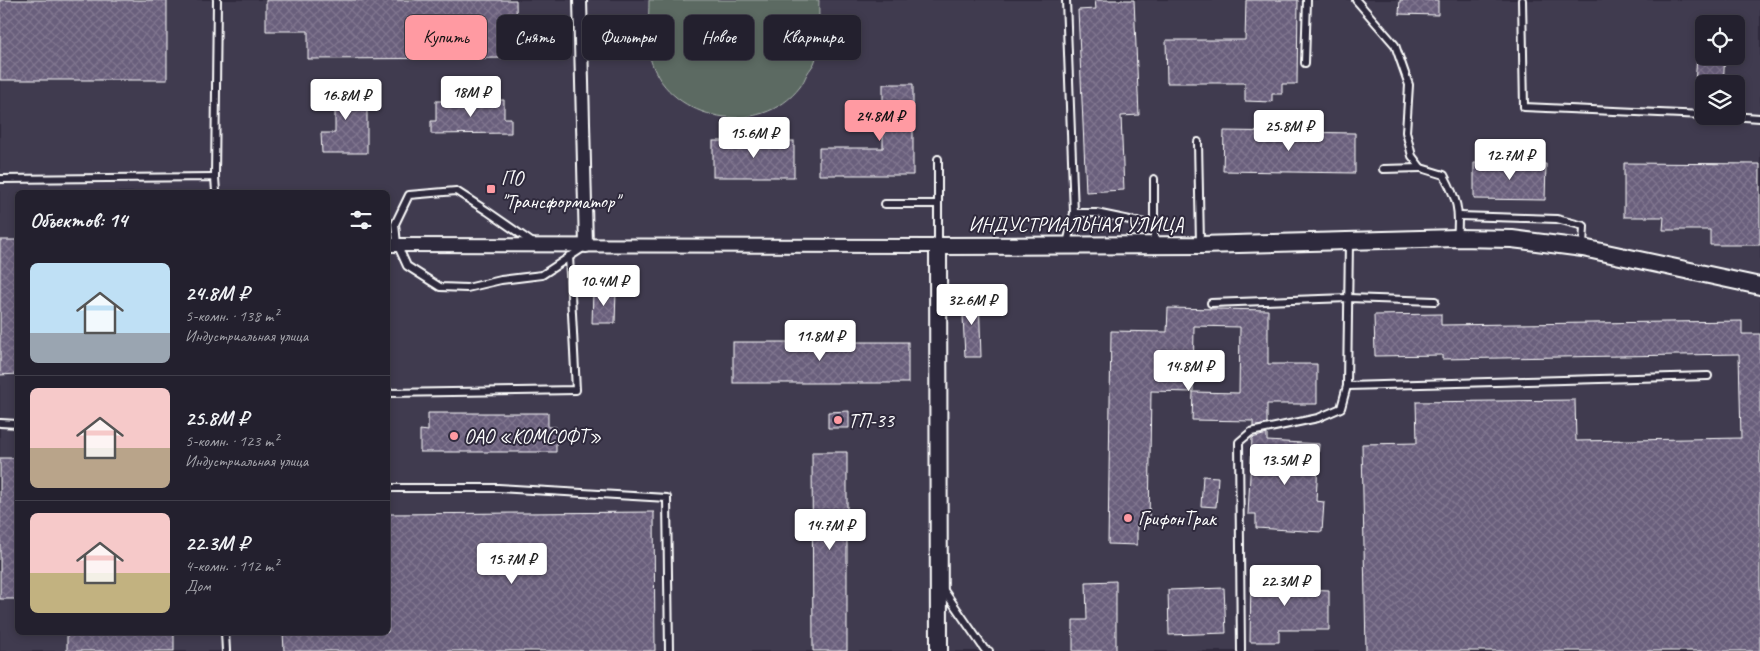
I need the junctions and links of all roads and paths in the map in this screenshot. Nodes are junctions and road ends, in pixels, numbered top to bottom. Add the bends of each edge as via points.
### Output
1 (217, 0) edge
2 (580, 0) edge
3 (1066, 0) edge
4 (1307, 0) edge
5 (1356, 0) edge
6 (1522, 0) edge
7 (1305, 63) dead end
8 (1695, 115) edge
9 (1745, 117) edge
10 (1760, 118) edge
11 (1198, 142) dead end
12 (938, 159) dead end
13 (1421, 168) junction
14 (1383, 169) dead end
15 (215, 177) junction
16 (0, 179) edge
17 (1154, 179) dead end
18 (216, 190) edge
19 (885, 204) dead end
20 (938, 204) junction
21 (1074, 213) junction
22 (1459, 216) junction
23 (1154, 225) junction
24 (1457, 238) junction
25 (1349, 241) junction
26 (392, 244) edge
27 (536, 245) junction
28 (1066, 245) junction
29 (1154, 245) junction
30 (1200, 245) junction
31 (586, 246) junction
32 (938, 246) junction
33 (1583, 248) junction
34 (569, 256) junction
35 (1760, 286) edge
36 (1348, 298) junction
37 (1434, 301) dead end
38 (1211, 303) dead end
39 (1708, 376) dead end
40 (1347, 386) junction
41 (390, 393) edge
42 (0, 424) edge
43 (15, 424) edge
44 (390, 488) edge
45 (939, 583) junction
46 (226, 635) edge
47 (226, 651) edge
48 (669, 651) edge
49 (939, 651) edge
50 (990, 651) edge
51 (1241, 651) edge

1 - 15 lane
2 - 31 street
3 - 21 lane
4 - 7 lane
5 - 13 lane via 1395,45 1409,85 1406,132 1412,156
6 - 8 lane via 1524,107
9 - 10 lane
11 - 30 lane
12 - 20 lane
13 - 14 lane
13 - 22 lane via 1444,175 1454,195
15 - 16 lane
15 - 18 lane
17 - 23 lane
19 - 20 lane
20 - 32 lane
21 - 23 lane via 1096,213
21 - 28 lane
22 - 24 lane
22 - 33 lane via 1556,219 1584,226
23 - 29 lane
24 - 25 street, ИНДУСТРИАЛЬНАЯ УЛИЦА
24 - 33 street, ИНДУСТРИАЛЬНАЯ УЛИЦА via 1512,239
25 - 30 street, ИНДУСТРИАЛЬНАЯ УЛИЦА
25 - 36 lane
26 - 27 street, ИНДУСТРИАЛЬНАЯ УЛИЦА
26 - 27 lane via 395,224 409,195 456,191
26 - 34 lane via 407,266 440,286 458,288 542,275
27 - 31 street, ИНДУСТРИАЛЬНАЯ УЛИЦА
28 - 29 street, ИНДУСТРИАЛЬНАЯ УЛИЦА
28 - 32 street, ИНДУСТРИАЛЬНАЯ УЛИЦА
29 - 30 street, ИНДУСТРИАЛЬНАЯ УЛИЦА
31 - 32 street, ИНДУСТРИАЛЬНАЯ УЛИЦА
31 - 34 lane
32 - 45 street
33 - 35 street, ИНДУСТРИАЛЬНАЯ УЛИЦА
34 - 41 lane via 576,390
36 - 37 lane
36 - 38 lane
36 - 40 lane
39 - 40 lane
40 - 51 lane via 1341,408 1318,418 1252,432 1240,442
42 - 43 lane
44 - 48 lane via 498,488 667,498
45 - 49 street
45 - 50 lane via 985,650
46 - 47 lane

